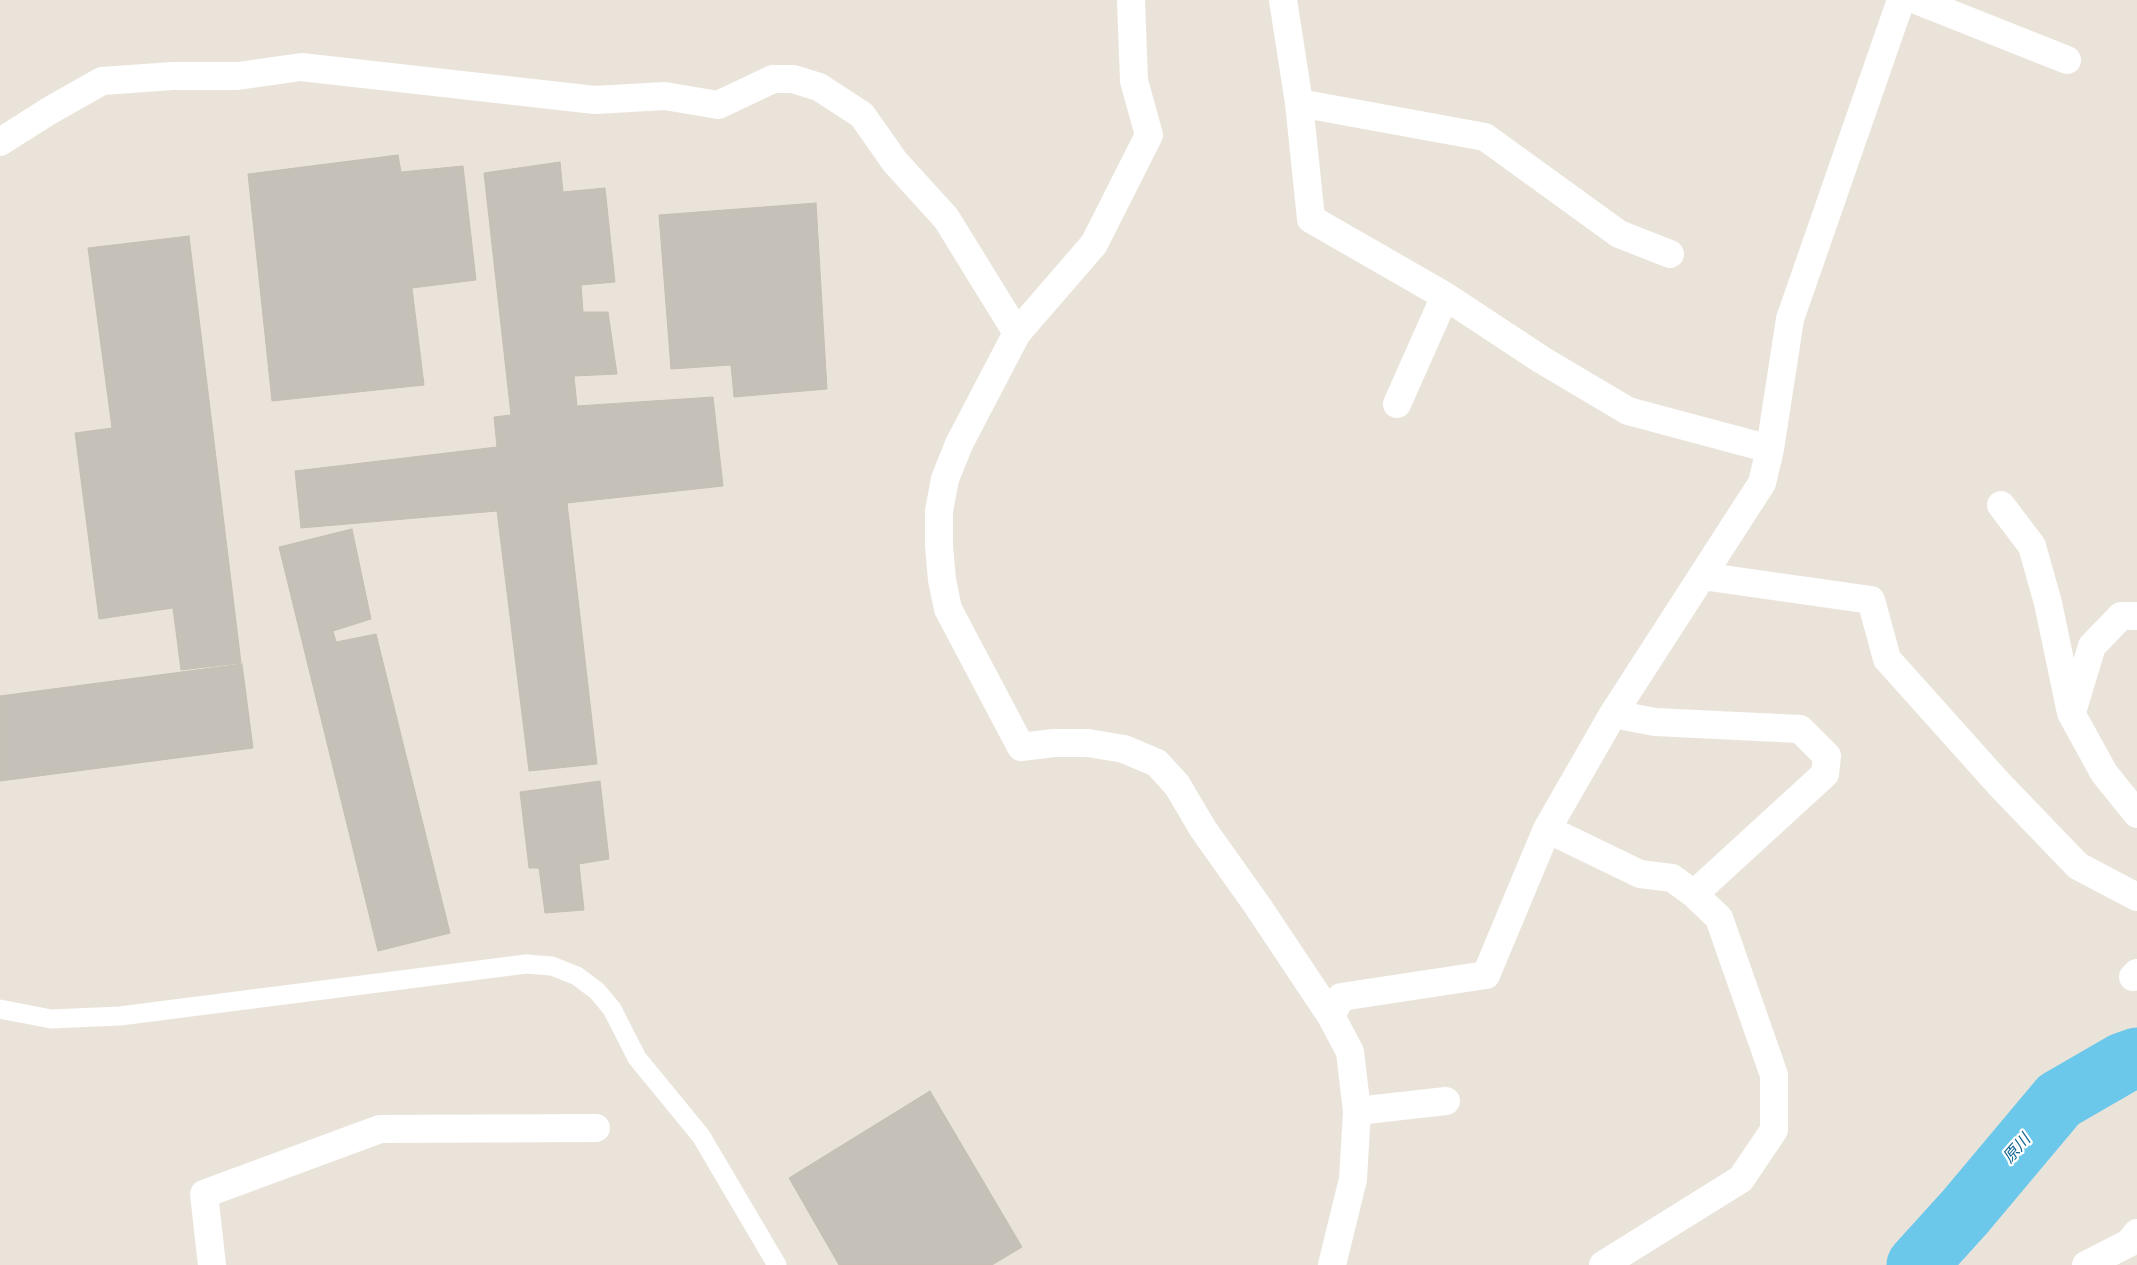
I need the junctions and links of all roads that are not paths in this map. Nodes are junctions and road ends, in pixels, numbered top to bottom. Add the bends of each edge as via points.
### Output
1 (1131, 0) edge
2 (1282, 0) edge
3 (1901, 0) edge
4 (1916, 0) edge
5 (2067, 60) dead end
6 (1299, 103) junction
7 (0, 142) edge
8 (1670, 254) dead end
9 (1445, 296) junction
10 (1017, 333) junction
11 (1397, 404) dead end
12 (1770, 449) junction
13 (2001, 505) dead end
14 (1702, 576) junction
15 (2137, 616) edge
16 (2071, 713) junction
17 (1613, 714) junction
18 (2137, 814) edge
19 (1547, 829) junction
20 (1694, 894) junction
21 (2137, 897) edge
22 (0, 1009) edge
23 (1331, 1016) junction
24 (1446, 1101) dead end
25 (1357, 1111) junction
26 (596, 1128) dead end
27 (2137, 1233) edge
28 (212, 1265) edge
29 (777, 1265) edge
30 (1332, 1265) edge
31 (1603, 1265) edge
32 (2086, 1265) edge

1 - 10 street via 1134,81 1149,135 1094,244
2 - 6 street
3 - 12 street via 1790,319
4 - 5 street
6 - 8 street via 1485,137 1619,234
6 - 9 street via 1311,219
7 - 10 street via 102,81 238,76 301,67 595,100 665,96 718,105 773,79 793,79 819,87 862,115 895,162 946,218
9 - 11 street
9 - 12 street via 1542,360 1628,411
10 - 23 street via 959,444 945,479 939,511 939,546 948,609 1021,747 1088,743 1124,749 1157,763 1177,785
12 - 14 street via 1762,484
13 - 16 street via 2032,546 2048,603
14 - 17 street
14 - 21 street via 1871,600 1887,659 2078,866
15 - 16 street via 2121,616 2092,646
16 - 18 street via 2104,773
17 - 19 street
17 - 20 street via 1655,722 1800,729 1826,756 1825,774
19 - 20 street via 1640,874 1672,878
19 - 23 street via 1486,975 1341,997
20 - 31 street via 1719,918 1774,1075 1774,1130 1740,1179
22 - 29 lane via 51,1019 120,1016 526,964 552,966 577,976 597,991 612,1009 637,1058 701,1136
23 - 25 street via 1350,1052
24 - 25 street
25 - 30 street via 1352,1179
26 - 28 street via 380,1129 204,1194
27 - 32 street via 2129,1243

